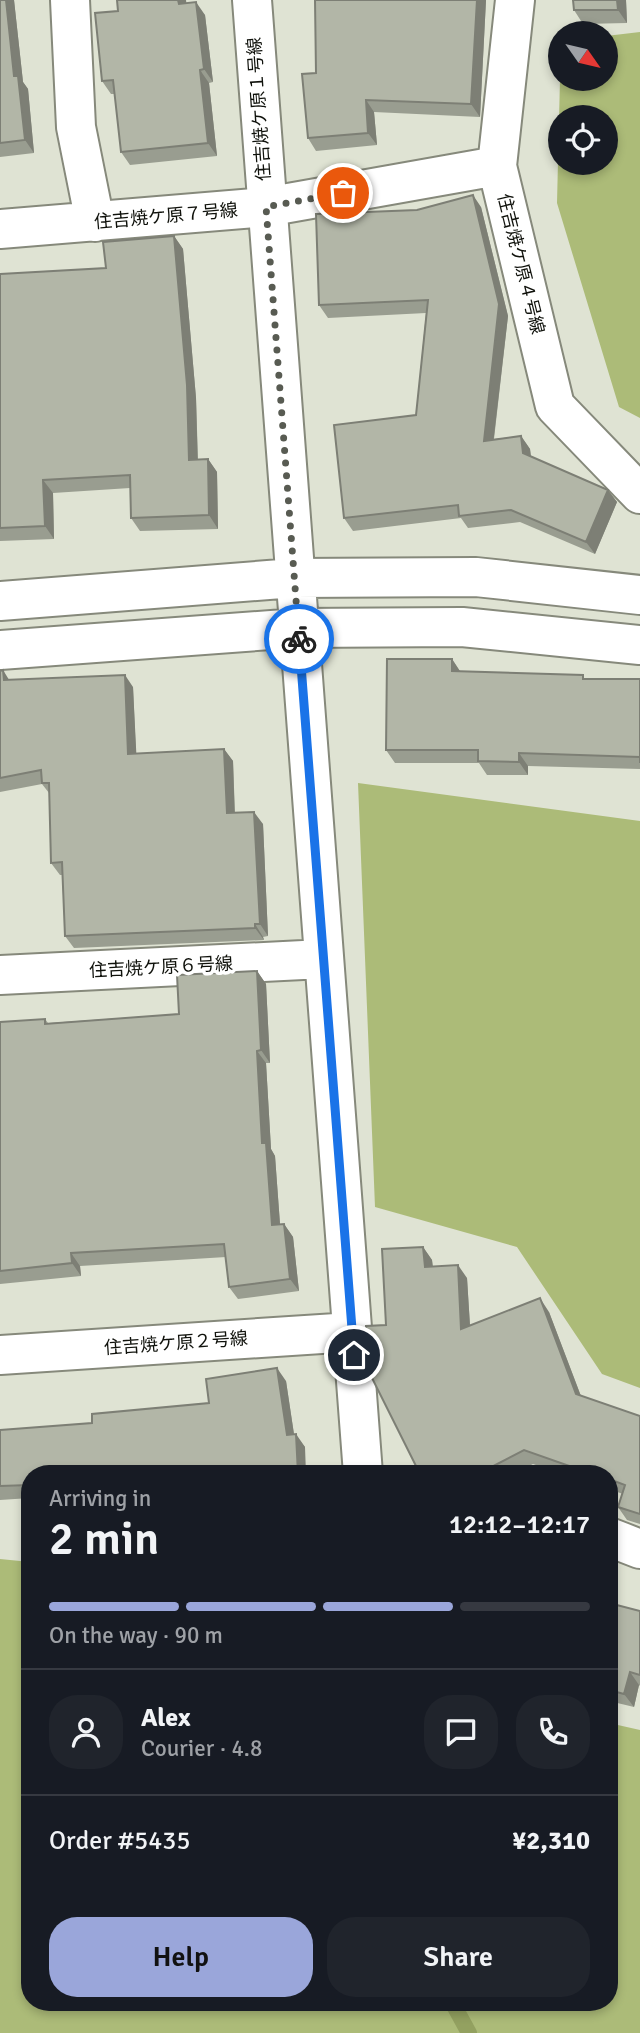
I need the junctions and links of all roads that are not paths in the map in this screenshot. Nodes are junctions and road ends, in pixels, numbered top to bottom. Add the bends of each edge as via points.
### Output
1 (70, 0) edge
2 (252, 0) edge
3 (515, 0) edge
4 (497, 166) junction
5 (266, 207) junction
6 (95, 222) junction
7 (0, 229) edge
8 (640, 494) edge
9 (294, 578) junction
10 (640, 595) edge
11 (0, 601) edge
12 (298, 628) junction
13 (640, 645) edge
14 (0, 650) edge
15 (323, 958) junction
16 (0, 975) edge
17 (352, 1332) junction
18 (0, 1355) edge
19 (362, 1465) edge
20 (618, 1540) edge
21 (640, 1549) edge

1 - 6 street via 76,127
2 - 5 street, 住吉焼ケ原１号線
3 - 4 street, 住吉焼ケ原４号線
4 - 5 street, 住吉焼ケ原７号線
4 - 8 street, 住吉焼ケ原４号線 via 555,406
5 - 6 street, 住吉焼ケ原７号線
5 - 9 street, 住吉焼ケ原１号線
6 - 7 street, 住吉焼ケ原７号線
9 - 10 street via 476,577
9 - 11 street
9 - 12 street, 住吉焼ケ原１号線
12 - 13 street via 462,627
12 - 14 street
12 - 15 street, 住吉焼ケ原１号線
15 - 16 street, 住吉焼ケ原６号線
15 - 17 street, 住吉焼ケ原１号線
17 - 18 street, 住吉焼ケ原２号線
17 - 19 street, 住吉焼ケ原１号線
20 - 21 street

